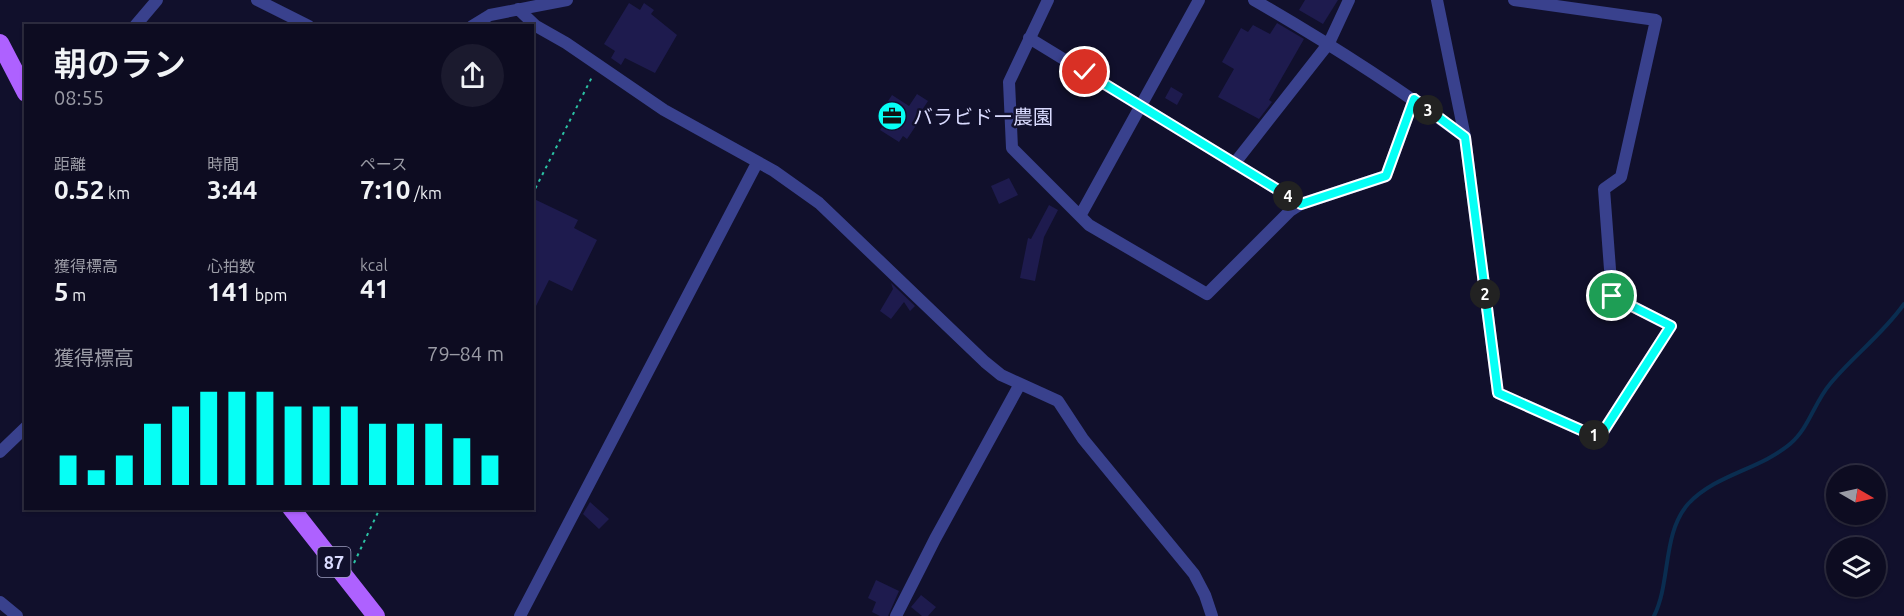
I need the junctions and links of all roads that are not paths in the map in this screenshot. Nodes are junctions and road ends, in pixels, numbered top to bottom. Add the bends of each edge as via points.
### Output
1 (157, 0) edge
2 (257, 0) edge
3 (567, 0) edge
4 (1048, 0) edge
5 (1199, 0) edge
6 (1254, 0) edge
7 (1349, 0) edge
8 (1437, 0) edge
9 (1514, 0) edge
10 (518, 9) junction
11 (137, 24) edge
12 (305, 24) edge
13 (475, 24) edge
14 (534, 24) edge
15 (534, 24) edge
16 (1029, 39) junction
17 (1329, 42) junction
18 (0, 44) edge
19 (24, 89) edge
20 (1414, 99) junction
21 (1141, 106) junction
22 (1465, 137) junction
23 (757, 163) junction
24 (1234, 164) junction
25 (1301, 204) junction
26 (1080, 216) junction
27 (1020, 384) junction
28 (24, 429) edge
29 (0, 452) edge
30 (293, 510) edge
31 (0, 602) edge
32 (17, 616) edge
33 (376, 616) edge
34 (520, 616) edge
35 (896, 616) edge
36 (1212, 616) edge

1 - 11 street
2 - 12 street
3 - 10 street
4 - 16 street
5 - 21 street
6 - 17 street
7 - 17 street
8 - 22 street
9 - 22 street via 1656,20 1621,177 1604,189 1612,296 1671,326 1599,438 1498,393
10 - 13 street via 490,15
10 - 14 street
15 - 23 street via 664,110
16 - 21 street
16 - 26 street via 1010,82 1012,148
17 - 20 street
17 - 24 street
18 - 19 main road
20 - 22 street
20 - 25 street via 1386,176
21 - 24 street
21 - 26 street
23 - 27 street via 819,203 985,362
23 - 34 street
24 - 25 street
25 - 26 street via 1207,294
27 - 35 street
27 - 36 street via 1058,401 1083,440 1194,574
28 - 29 street
30 - 33 main road, 87
31 - 32 street

